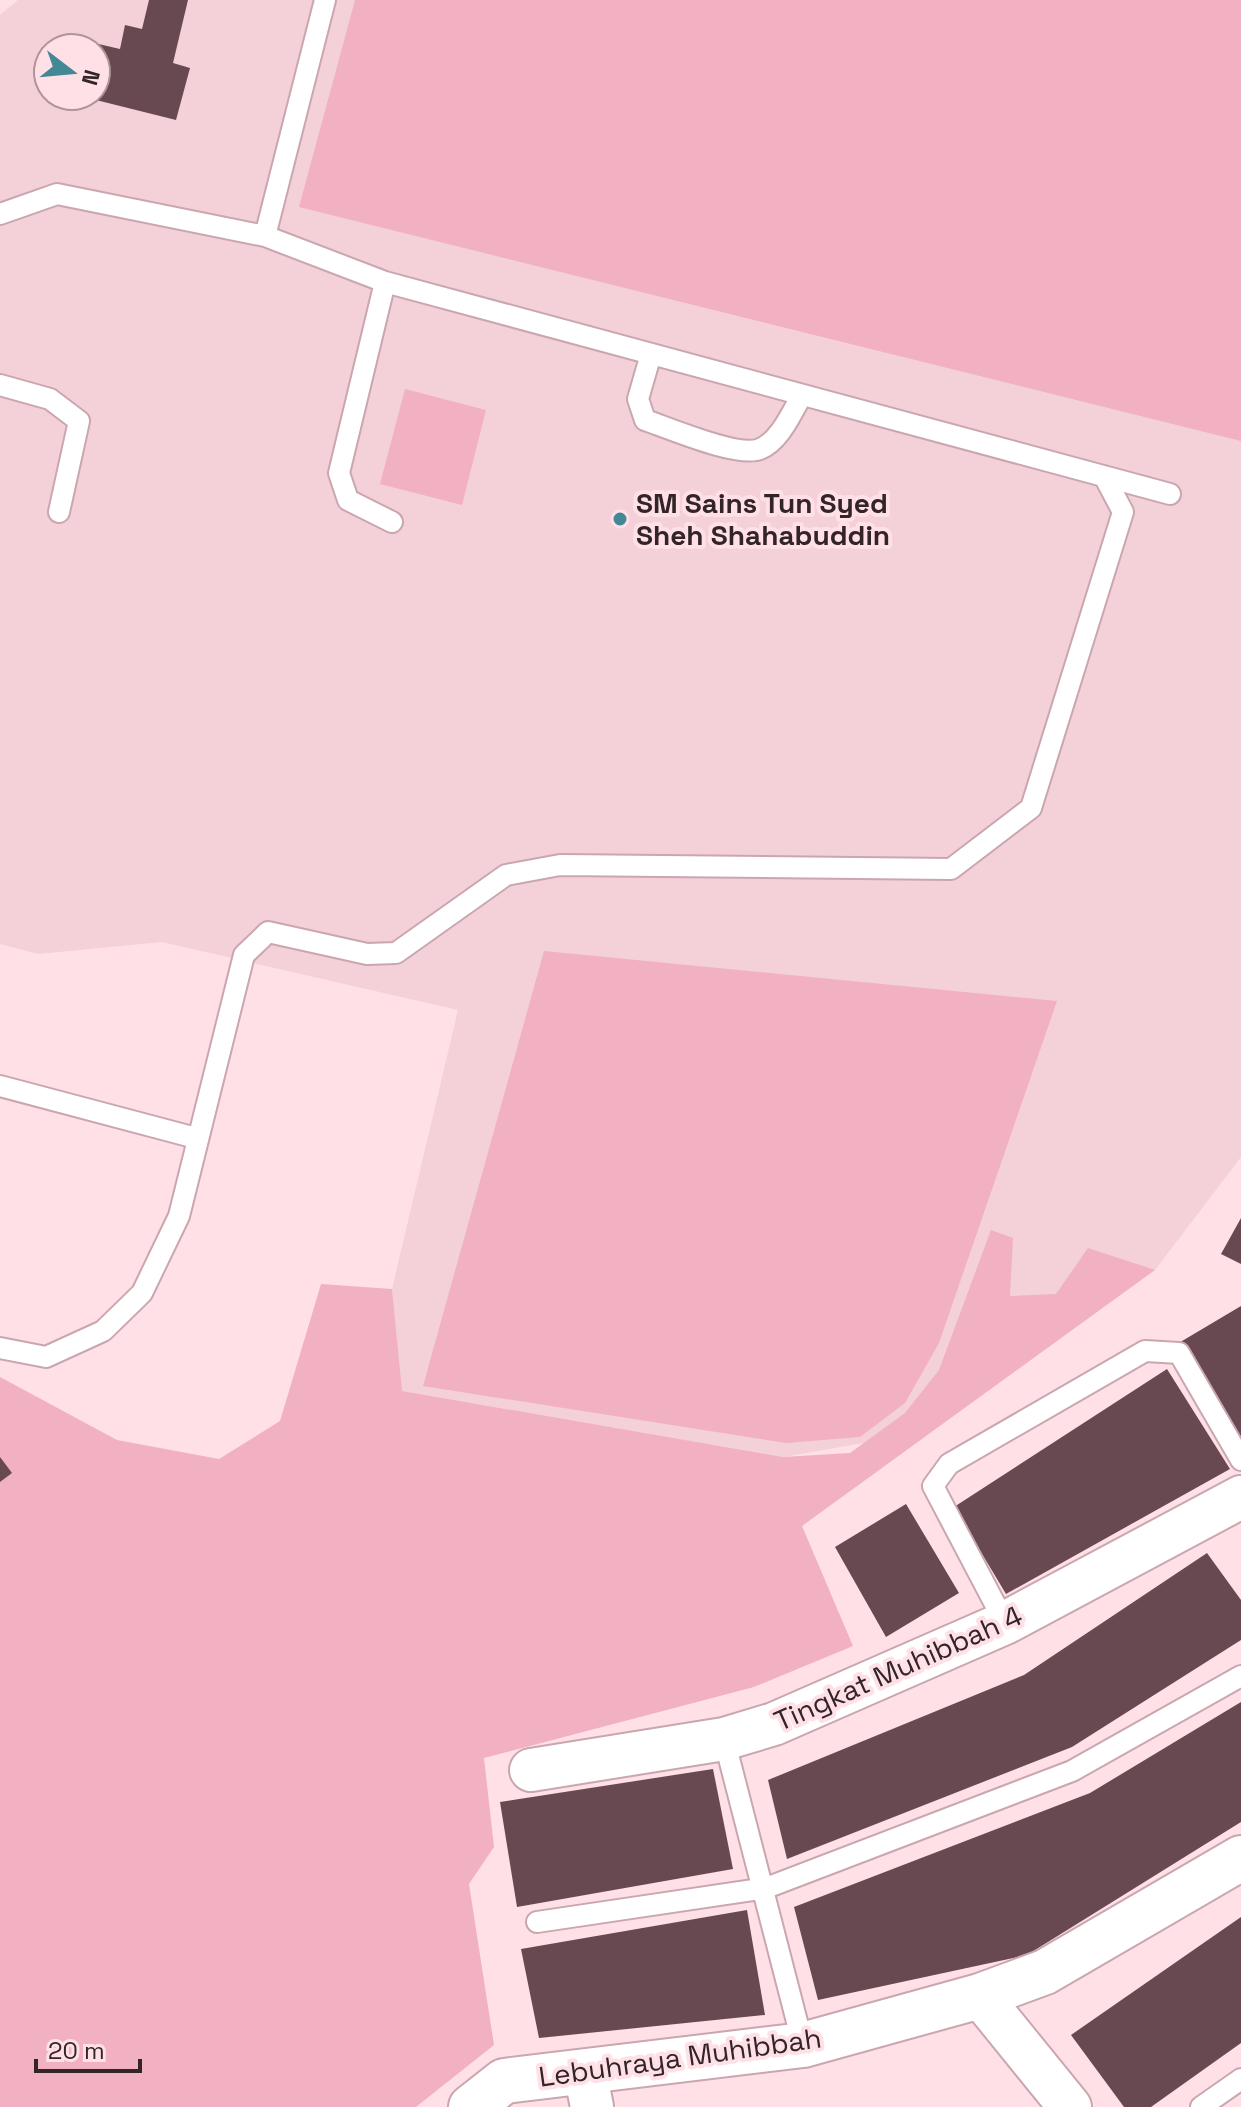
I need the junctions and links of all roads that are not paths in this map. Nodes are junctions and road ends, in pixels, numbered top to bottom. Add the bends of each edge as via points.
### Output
1 (325, 0) edge
2 (0, 214) edge
3 (265, 236) junction
4 (385, 282) junction
5 (651, 354) junction
6 (0, 385) edge
7 (802, 395) junction
8 (1104, 476) junction
9 (1170, 494) dead end
10 (59, 512) dead end
11 (392, 522) dead end
12 (0, 1086) edge
13 (196, 1138) junction
14 (0, 1348) edge
15 (1241, 1460) edge
16 (1235, 1516) edge
17 (1005, 1623) junction
18 (1241, 1676) edge
19 (724, 1739) junction
20 (531, 1770) dead end
21 (1241, 1858) edge
22 (766, 1888) junction
23 (537, 1922) dead end
24 (980, 1996) junction
25 (803, 2045) junction
26 (1241, 2079) edge
27 (589, 2089) edge
28 (471, 2107) edge
29 (1070, 2107) edge
30 (1201, 2107) edge

1 - 3 lane
2 - 3 lane via 57,194
3 - 4 lane
4 - 5 lane
4 - 11 lane via 339,473 348,500
5 - 7 lane
5 - 7 lane via 638,399 645,420 744,452 762,448 786,423
6 - 10 lane via 50,399 79,421
7 - 8 lane
8 - 9 lane
8 - 13 lane via 1123,512 1031,808 951,869 560,865 506,875 396,953 367,954 268,932 244,955
12 - 13 lane
13 - 14 lane via 179,1216 142,1293 103,1331 46,1357
15 - 17 lane via 1179,1353 1145,1351 949,1464 933,1486
16 - 17 street, Tingkat Muhibbah 4
17 - 19 street, Tingkat Muhibbah 4 via 774,1724
18 - 22 lane via 1072,1771
19 - 20 street, Tingkat Muhibbah 4
19 - 22 lane
21 - 24 street, Lebuhraya Muhibbah via 1045,1972
22 - 23 lane
22 - 25 lane
24 - 25 street, Lebuhraya Muhibbah
24 - 29 street
25 - 27 street, Lebuhraya Muhibbah
26 - 30 lane
27 - 28 street, Lebuhraya Muhibbah via 504,2081

